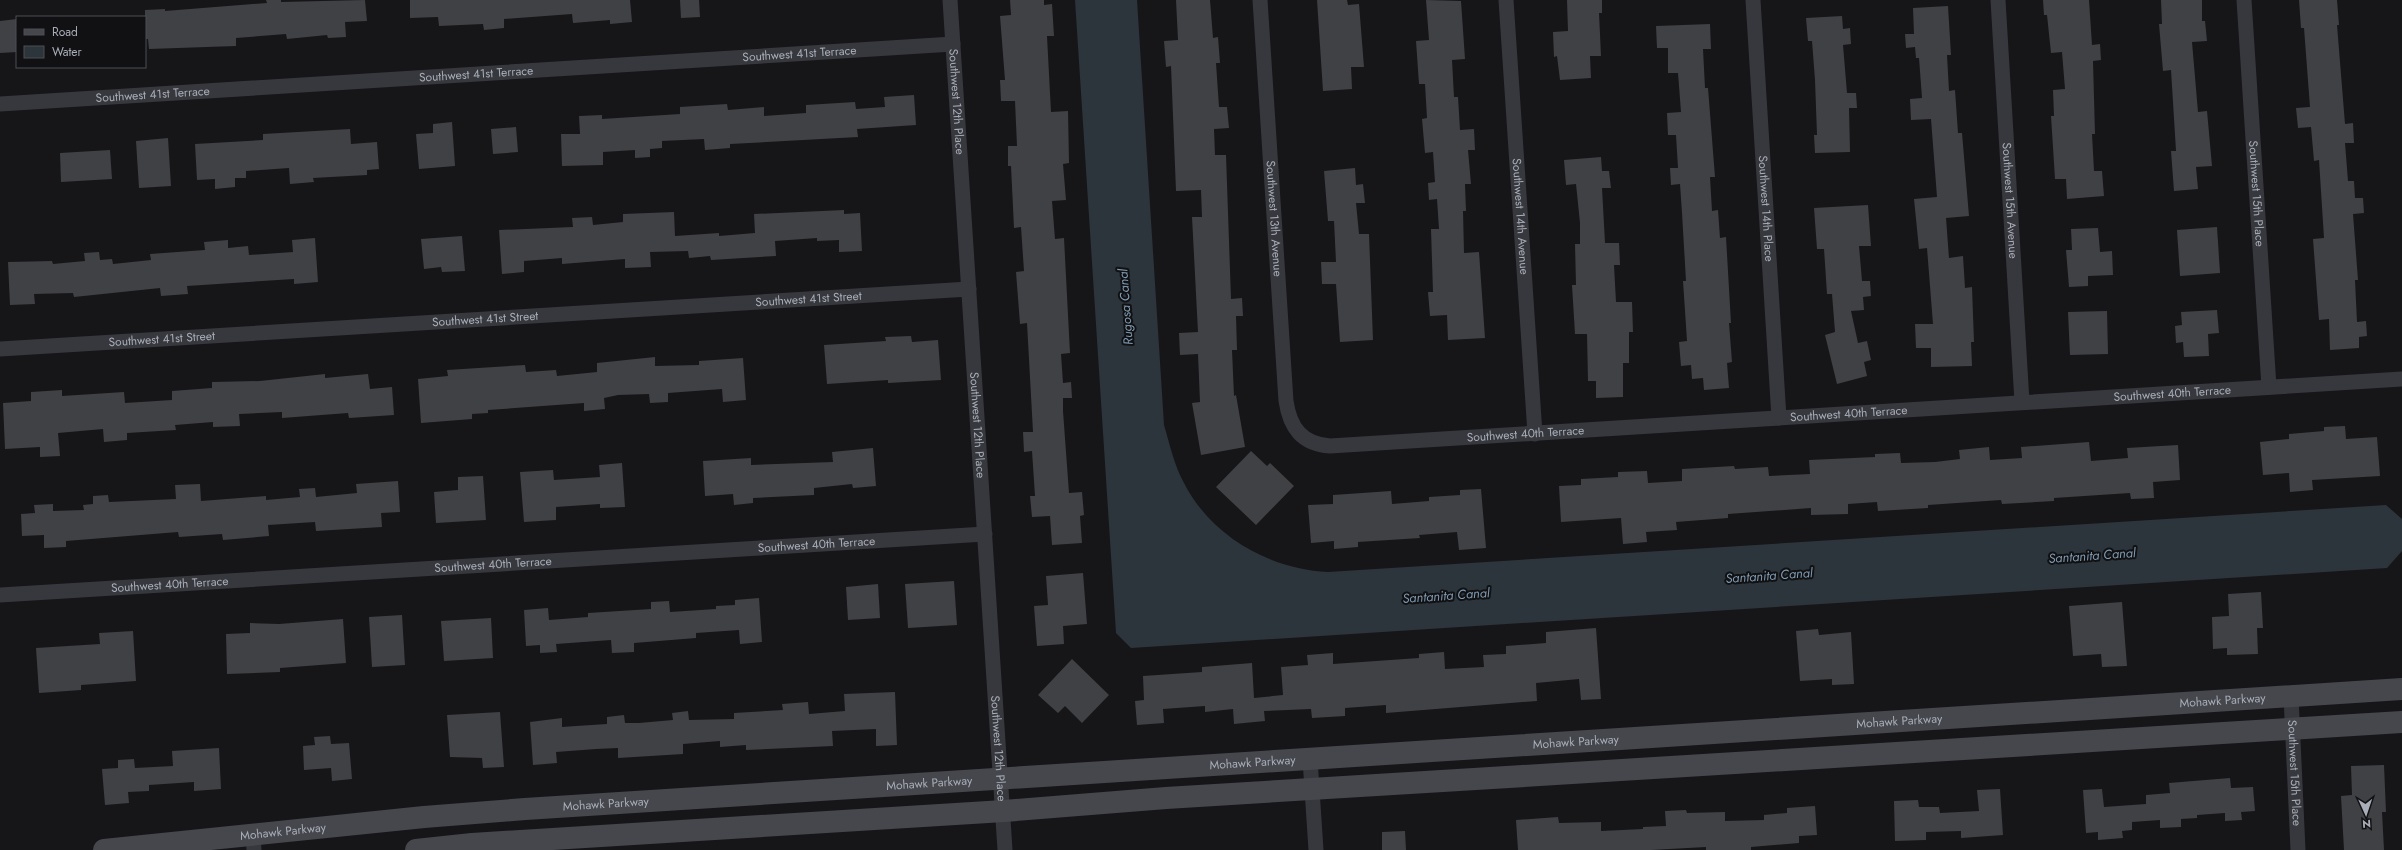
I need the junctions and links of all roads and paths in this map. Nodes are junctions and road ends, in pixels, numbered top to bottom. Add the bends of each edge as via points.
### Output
1 (950, 0) edge
2 (1260, 0) edge
3 (1506, 0) edge
4 (1753, 0) edge
5 (1998, 0) edge
6 (2244, 0) edge
7 (953, 44) junction
8 (0, 104) edge
9 (969, 289) junction
10 (0, 349) edge
11 (2402, 379) edge
12 (2269, 387) junction
13 (2022, 402) junction
14 (1779, 418) junction
15 (1298, 434) joint
16 (1535, 434) junction
17 (985, 534) junction
18 (0, 595) edge
19 (2402, 689) edge
20 (2291, 696) junction
21 (2402, 722) edge
22 (2293, 729) junction
23 (1310, 759) junction
24 (1002, 779) junction
25 (1312, 791) junction
26 (1004, 811) junction
27 (253, 843) edge
28 (104, 850) edge
29 (416, 850) edge
30 (1006, 850) edge
31 (1316, 850) edge
32 (2298, 850) edge

1 - 7 street, Southwest 12th Place
2 - 15 street, Southwest 13th Avenue via 1286,401 1290,418
3 - 16 street, Southwest 14th Avenue
4 - 14 street, Southwest 14th Place
5 - 13 street, Southwest 15th Avenue
6 - 12 street, Southwest 15th Place
7 - 8 street, Southwest 41st Terrace
7 - 9 street, Southwest 12th Place
9 - 10 street, Southwest 41st Street
9 - 17 street, Southwest 12th Place
11 - 12 street, Southwest 40th Terrace
12 - 13 street, Southwest 40th Terrace
13 - 14 street, Southwest 40th Terrace
14 - 16 street, Southwest 40th Terrace
15 - 16 street, Southwest 40th Terrace via 1312,443 1330,446
17 - 18 street, Southwest 40th Terrace
17 - 24 street, Southwest 12th Place
19 - 20 street, Mohawk Parkway
20 - 22 street, Southwest 15th Place
20 - 23 street, Mohawk Parkway
21 - 22 street
22 - 25 street
22 - 32 street, Southwest 15th Place
23 - 24 street, Mohawk Parkway
23 - 25 street
24 - 26 street, Southwest 12th Place
24 - 27 street, Mohawk Parkway via 424,817
25 - 26 street via 1166,798
25 - 31 street
26 - 29 street via 472,844
26 - 30 street, Southwest 12th Place
27 - 28 street, Mohawk Parkway

